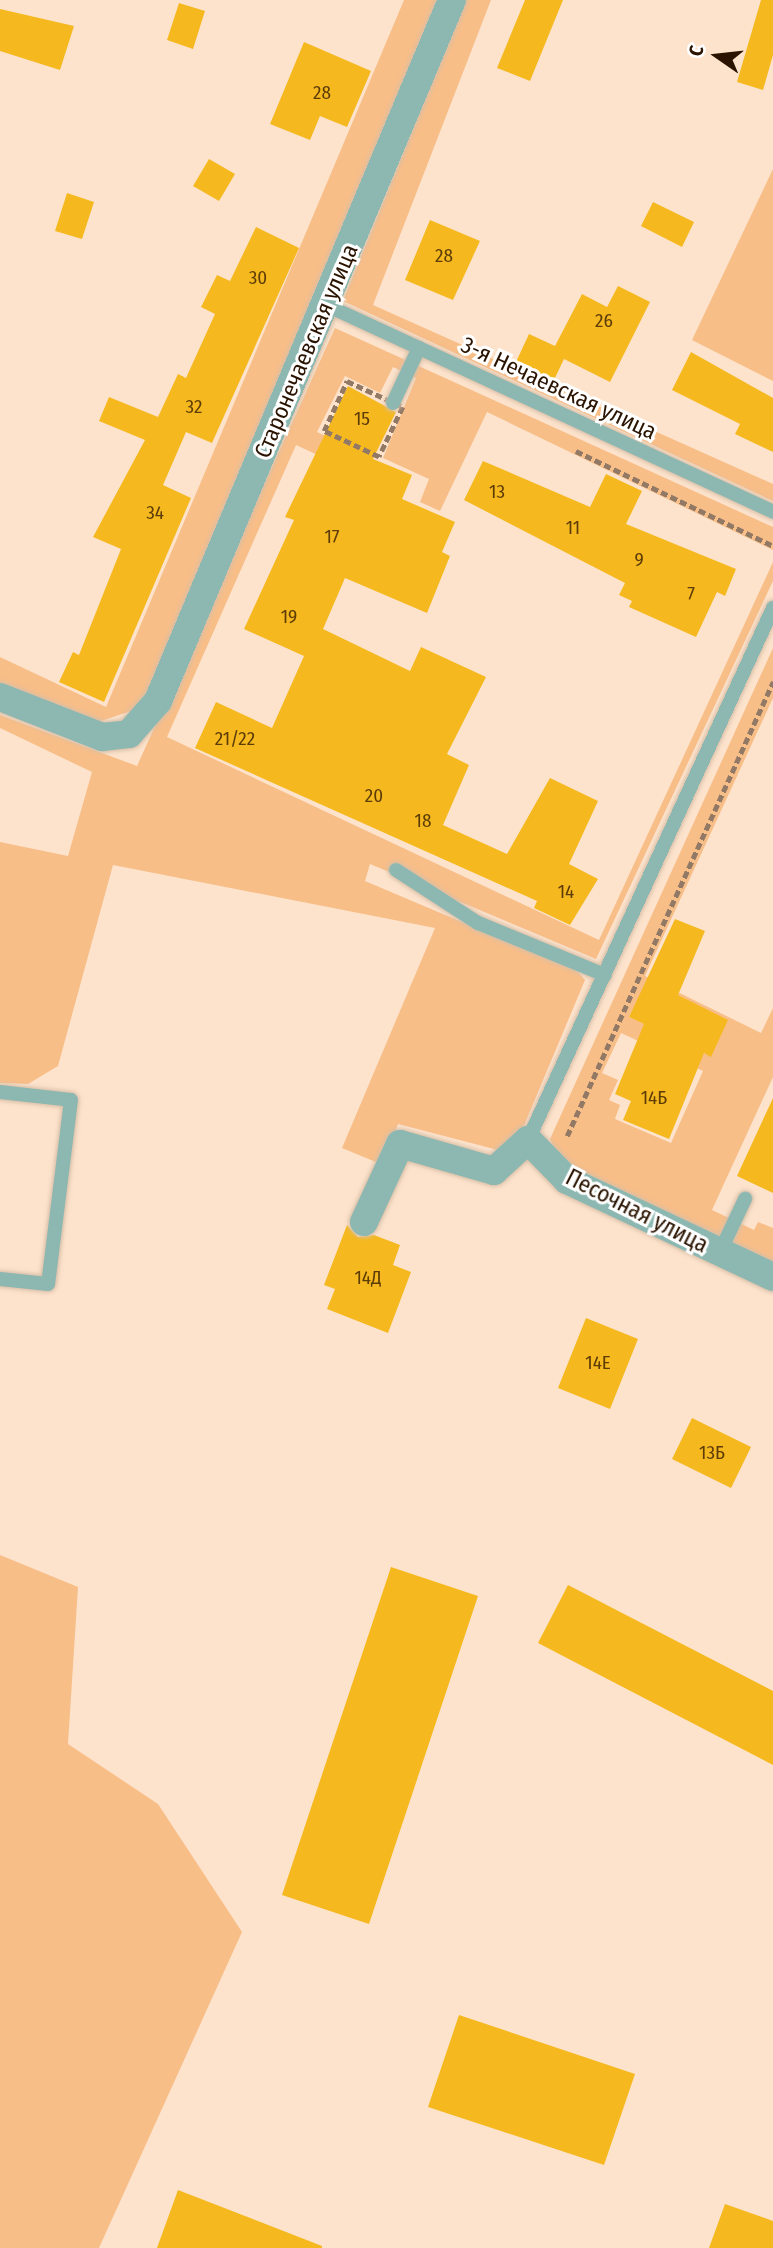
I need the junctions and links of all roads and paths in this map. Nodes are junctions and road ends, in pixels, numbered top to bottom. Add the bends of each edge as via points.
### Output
1 (452, 0) edge
2 (326, 305) junction
3 (419, 348) junction
4 (347, 381) dead end
5 (398, 405) joint
6 (773, 512) edge
7 (773, 608) edge
8 (773, 681) edge
9 (0, 697) edge
10 (396, 870) dead end
11 (605, 975) junction
12 (0, 1092) edge
13 (528, 1140) junction
14 (553, 1166) junction
15 (744, 1199) dead end
16 (364, 1222) dead end
17 (720, 1252) junction
18 (773, 1277) edge
19 (0, 1279) edge

1 - 2 street, Старонечаевская улица
2 - 3 lane, 3-я Нечаевская улица
2 - 9 street, Старонечаевская улица via 158,701 129,734 102,737
3 - 5 lane
3 - 6 lane, 3-я Нечаевская улица
4 - 5 path via 324,431 357,447 379,457
7 - 11 lane
8 - 14 path
10 - 11 lane via 478,923
11 - 13 lane
12 - 19 lane via 71,1100 48,1284
13 - 14 street, Песочная улица
13 - 16 street via 494,1171 400,1144
14 - 17 street, Песочная улица via 567,1180
15 - 17 lane
17 - 18 street, Песочная улица

